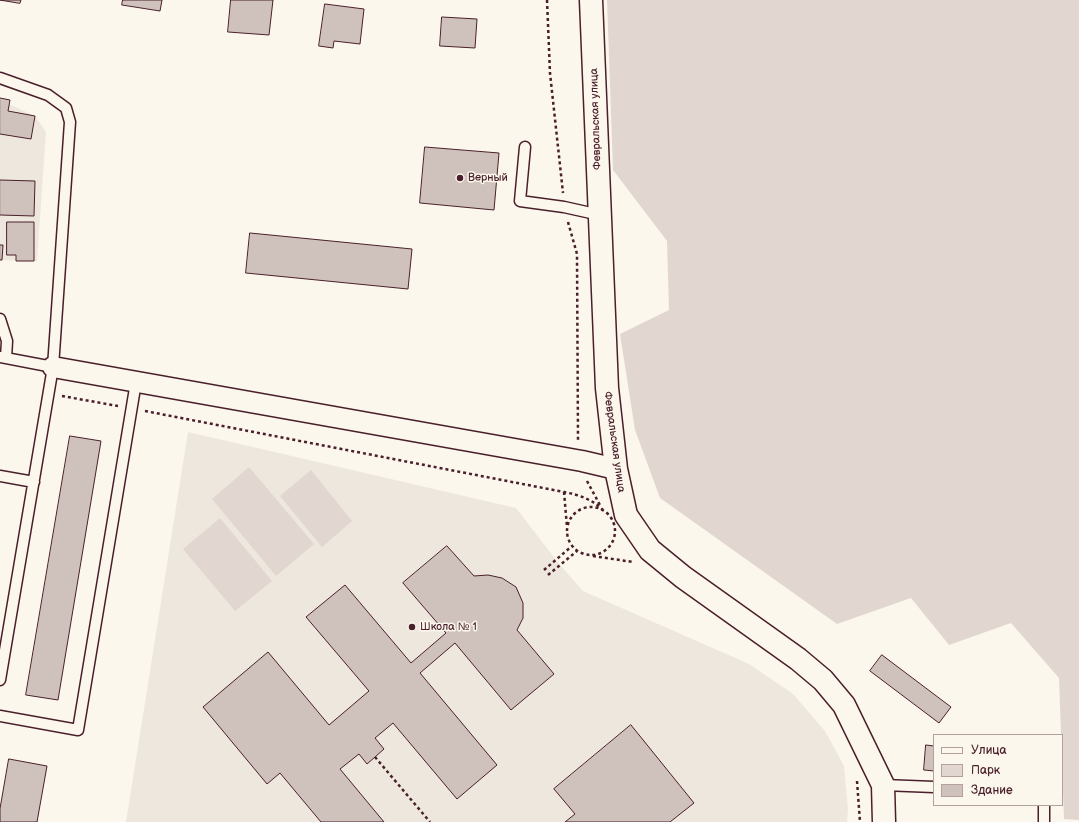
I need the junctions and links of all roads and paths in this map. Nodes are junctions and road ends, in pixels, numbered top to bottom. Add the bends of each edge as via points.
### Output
1 (548, 0) edge
2 (591, 0) edge
3 (0, 78) edge
4 (525, 147) dead end
5 (564, 207) junction
6 (600, 215) junction
7 (0, 318) edge
8 (3, 358) edge
9 (53, 367) junction
10 (136, 382) junction
11 (48, 394) junction
12 (132, 408) junction
13 (582, 461) junction
14 (616, 469) junction
15 (0, 476) edge
16 (34, 482) junction
17 (564, 492) junction
18 (604, 510) junction
19 (567, 533) junction
20 (572, 546) junction
21 (577, 551) junction
22 (590, 555) junction
23 (634, 562) dead end
24 (544, 570) dead end
25 (548, 575) dead end
26 (0, 680) edge
27 (0, 716) edge
28 (375, 757) dead end
29 (857, 777) dead end
30 (883, 785) junction
31 (933, 787) edge
32 (1044, 806) edge
33 (430, 822) edge
34 (860, 822) edge
35 (884, 822) edge
36 (1044, 822) edge

1 - 5 path via 550,73
2 - 6 main road, Февральская улица
3 - 9 lane via 48,96 66,108 70,122
4 - 5 lane via 520,201
5 - 6 lane
5 - 13 path via 577,254 578,446
6 - 14 main road, Февральская улица via 607,388
7 - 8 lane via 7,341
8 - 9 lane
9 - 10 street
9 - 11 lane
10 - 12 lane
10 - 13 street
11 - 12 path
11 - 16 lane
12 - 17 path
12 - 27 lane via 78,730
13 - 14 street
13 - 18 path via 588,484
14 - 30 main road, Февральская улица via 626,515 650,550 823,680 844,705
15 - 16 lane
16 - 26 lane
17 - 18 path via 582,496
17 - 19 path
18 - 19 path via 588,507 575,513 570,519
18 - 22 path via 614,522 614,538 605,551
19 - 20 path
20 - 21 path
20 - 24 path
21 - 22 path
21 - 25 path
22 - 23 path
28 - 33 path
29 - 34 path
30 - 31 lane
30 - 35 main road, Февральская улица
32 - 36 lane

